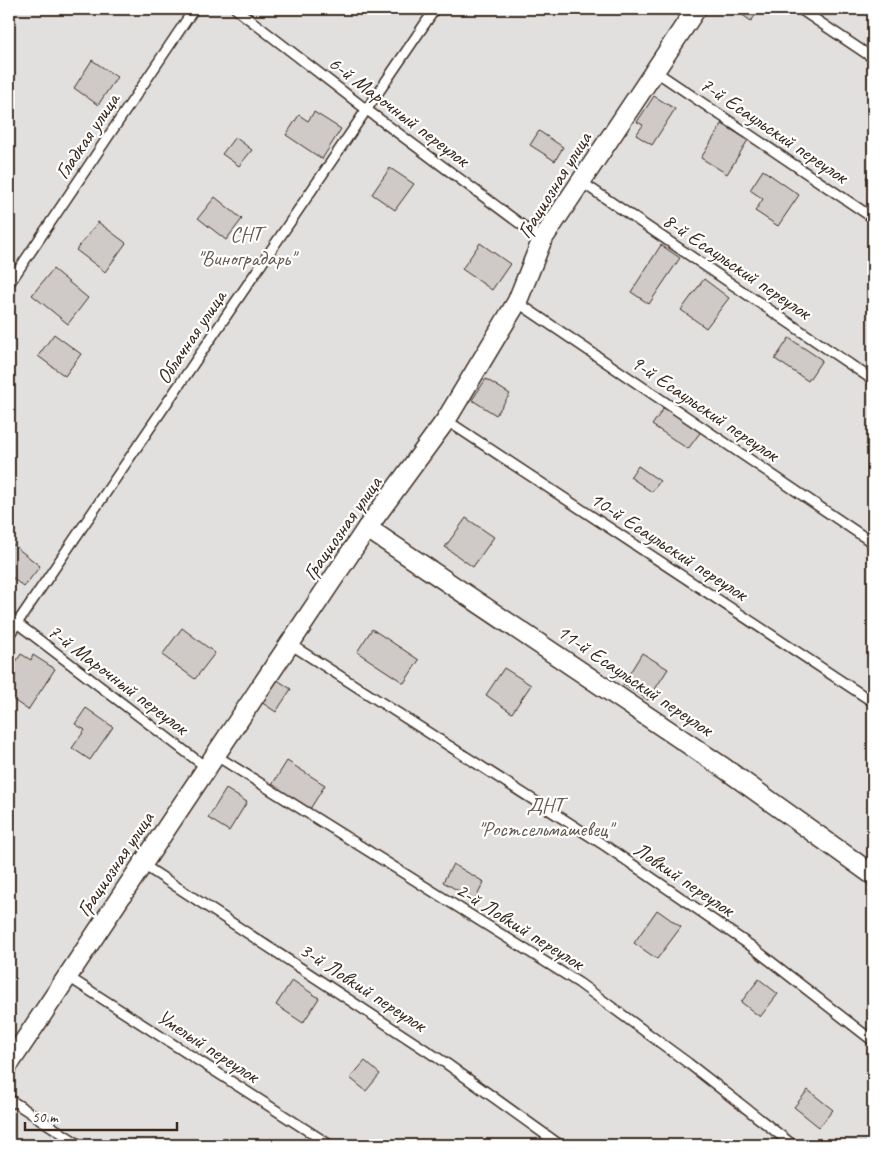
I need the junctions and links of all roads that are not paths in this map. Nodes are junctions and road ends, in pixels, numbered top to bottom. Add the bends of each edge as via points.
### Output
1 (194, 9) edge
2 (236, 9) edge
3 (435, 9) edge
4 (696, 9) edge
5 (800, 9) edge
6 (873, 58) edge
7 (655, 71) junction
8 (367, 110) junction
9 (580, 181) junction
10 (873, 218) edge
11 (542, 240) junction
12 (9, 284) edge
13 (517, 302) junction
14 (873, 380) edge
15 (446, 420) junction
16 (367, 528) junction
17 (873, 543) edge
18 (9, 617) edge
19 (17, 624) junction
20 (9, 635) edge
21 (290, 644) junction
22 (873, 702) edge
23 (211, 761) junction
24 (142, 864) junction
25 (873, 875) edge
26 (67, 976) junction
27 (873, 1040) edge
28 (9, 1064) edge
29 (9, 1099) edge
30 (80, 1145) edge
31 (330, 1145) edge
32 (560, 1145) edge
33 (793, 1145) edge

1 - 12 lane, Гладкая улица
2 - 8 lane, 6-й Марочный переулок
3 - 8 lane, Облачная улица
4 - 7 street, Грациозная улица
5 - 6 lane
7 - 9 street, Грациозная улица
7 - 10 lane, 7-й Есаульский переулок
8 - 11 lane, 6-й Марочный переулок
8 - 19 lane, Облачная улица
9 - 11 street, Грациозная улица
9 - 14 lane, 8-й Есаульский переулок
11 - 13 street, Грациозная улица
13 - 15 street, Грациозная улица
13 - 17 lane, 9-й Есаульский переулок
15 - 16 street, Грациозная улица
15 - 22 lane, 10-й Есаульский переулок
16 - 21 street, Грациозная улица
16 - 25 street, 11-й Есаульский переулок via 724,768
18 - 19 lane, 7-й Марочный переулок
19 - 20 lane, Облачная улица
19 - 23 lane, 7-й Марочный переулок
21 - 23 street, Грациозная улица
21 - 27 lane, Ловкий переулок via 607,847 751,946
23 - 24 street, Грациозная улица
23 - 33 lane, 2-й Ловкий переулок via 579,983
24 - 26 street, Грациозная улица
24 - 32 lane, 3-й Ловкий переулок via 447,1064
26 - 28 street, Грациозная улица
26 - 31 lane, Умелый переулок
29 - 30 lane

